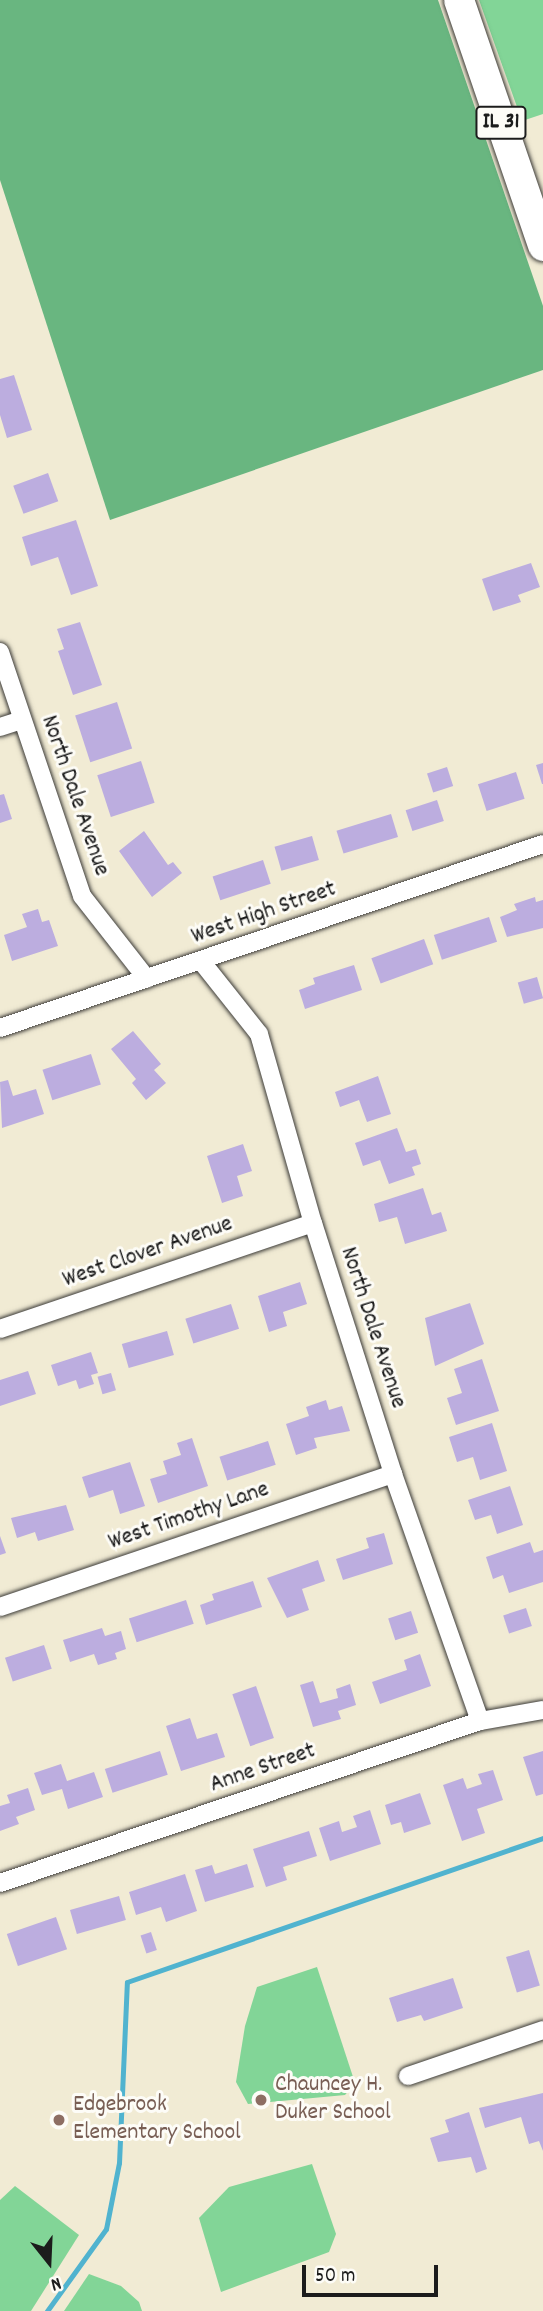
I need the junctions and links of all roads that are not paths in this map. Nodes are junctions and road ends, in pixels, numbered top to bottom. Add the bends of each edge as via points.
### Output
1 (459, 0) edge
2 (543, 246) edge
3 (0, 652) edge
4 (21, 720) junction
5 (0, 727) edge
6 (543, 844) edge
7 (201, 961) junction
8 (147, 979) junction
9 (0, 1028) edge
10 (313, 1223) junction
11 (0, 1329) edge
12 (393, 1474) junction
13 (0, 1607) edge
14 (543, 1710) edge
15 (480, 1721) junction
16 (0, 1883) edge
17 (543, 2030) edge
18 (408, 2077) dead end

1 - 2 main road, IL 31
3 - 4 street, North Dale Avenue
4 - 5 street
4 - 8 street, North Dale Avenue via 82,896
6 - 7 street, West High Street
7 - 8 street, West High Street
7 - 10 street, North Dale Avenue via 258,1034
8 - 9 street, West High Street
10 - 11 street, West Clover Avenue
10 - 12 street, North Dale Avenue
12 - 13 street, West Timothy Lane
12 - 15 street, North Dale Avenue
14 - 15 street, Anne Street
15 - 16 street, Anne Street
17 - 18 street

